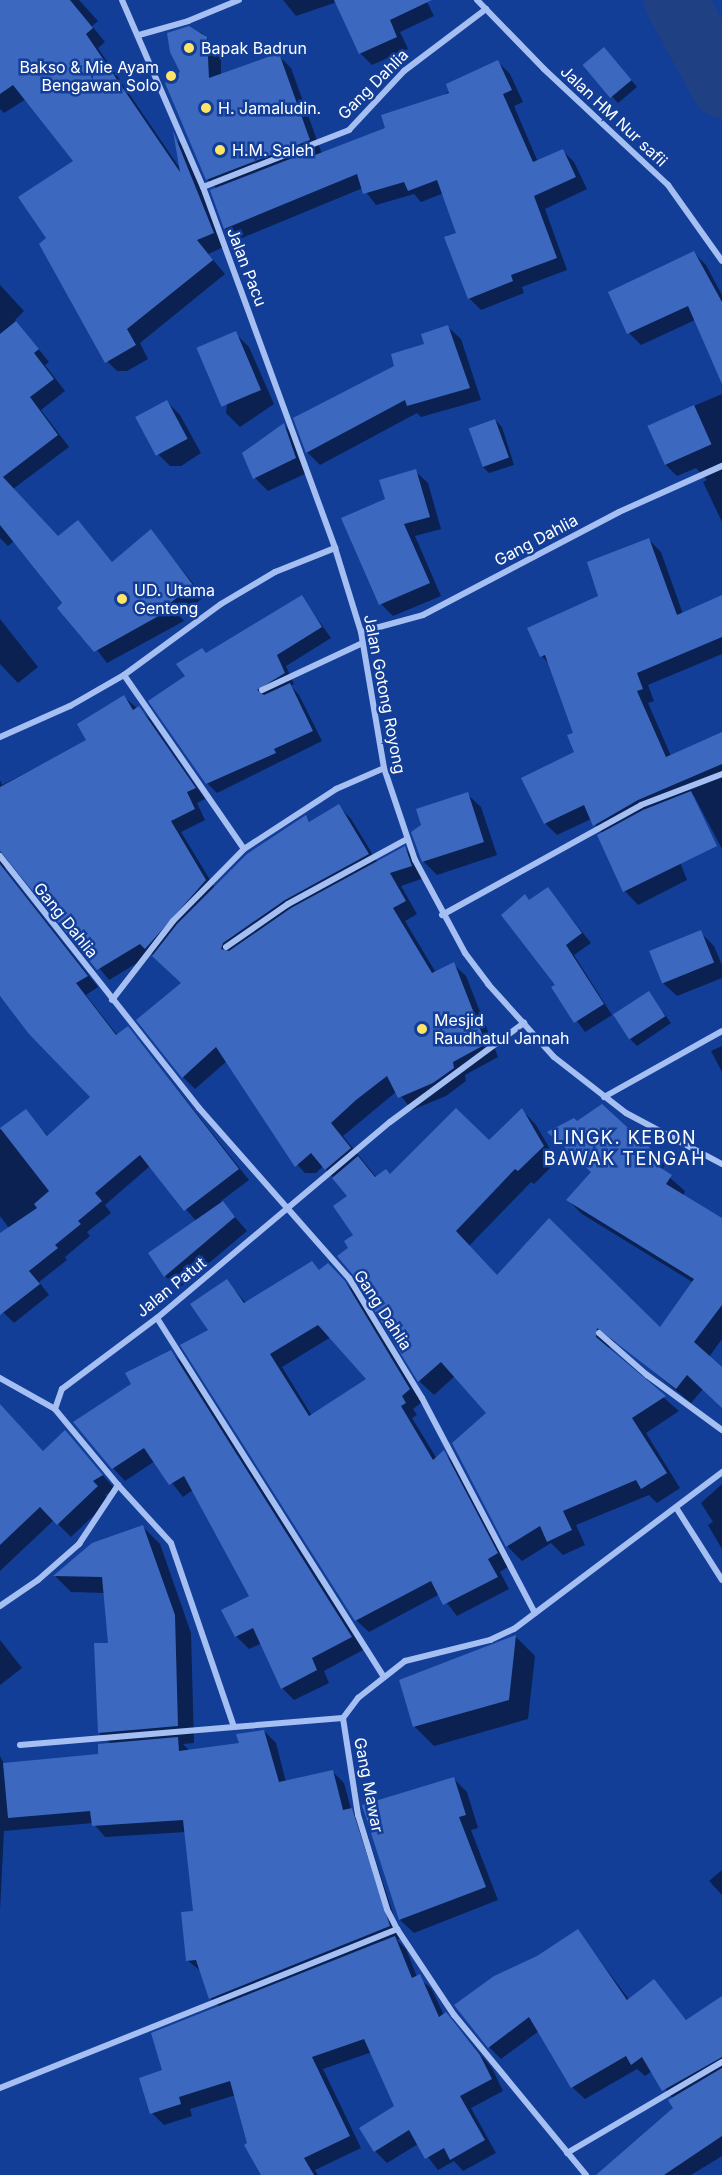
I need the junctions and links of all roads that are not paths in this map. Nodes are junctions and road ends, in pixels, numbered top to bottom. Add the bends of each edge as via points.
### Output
1 (122, 0) edge
2 (238, 0) edge
3 (477, 0) edge
4 (486, 9) junction
5 (139, 35) junction
6 (203, 187) junction
7 (722, 261) edge
8 (722, 465) edge
9 (335, 548) junction
10 (361, 632) junction
11 (363, 644) junction
12 (124, 675) junction
13 (262, 690) dead end
14 (0, 737) edge
15 (384, 768) junction
16 (722, 774) edge
17 (408, 839) junction
18 (244, 849) junction
19 (0, 856) edge
20 (442, 915) junction
21 (226, 947) dead end
22 (112, 1000) junction
23 (524, 1023) junction
24 (722, 1031) edge
25 (604, 1097) junction
26 (722, 1164) edge
27 (287, 1211) junction
28 (157, 1318) junction
29 (599, 1333) dead end
30 (0, 1378) edge
31 (55, 1409) junction
32 (722, 1430) edge
33 (722, 1472) edge
34 (118, 1485) junction
35 (677, 1509) junction
36 (722, 1580) edge
37 (0, 1606) edge
38 (535, 1613) junction
39 (383, 1675) junction
40 (343, 1718) junction
41 (234, 1727) junction
42 (20, 1745) dead end
43 (397, 1929) junction
44 (722, 2062) edge
45 (0, 2088) edge
46 (567, 2153) junction
47 (586, 2175) edge

1 - 5 street, Jalan Pacu
2 - 5 street via 188,21
3 - 4 street, Jalan HM Nur safii
4 - 6 street, Gang Dahlia via 404,71 349,130
4 - 7 street, Jalan HM Nur safii via 668,185
5 - 6 street, Jalan Pacu
6 - 9 street, Jalan Pacu
8 - 10 street, Gang Dahlia via 619,512 423,615
9 - 10 street, Jalan Gotong Royong
9 - 12 street via 275,572 230,599
10 - 11 street, Jalan Gotong Royong
11 - 13 street
11 - 15 street, Jalan Gotong Royong
12 - 14 street via 70,706
12 - 18 street
15 - 17 street, Jalan Gotong Royong
15 - 18 street via 336,789
16 - 20 street via 641,805
17 - 20 street, Jalan Gotong Royong
17 - 21 street via 288,904
18 - 22 street via 173,921
19 - 22 street, Gang Dahlia
20 - 23 street, Jalan Gotong Royong via 488,984
22 - 27 street, Gang Dahlia
23 - 25 street, Jalan Gotong Royong via 554,1057
23 - 27 street, Jalan Patut via 390,1122
24 - 25 street
25 - 26 street, Jalan Gotong Royong via 671,1140
27 - 28 street, Jalan Patut
27 - 38 street, Gang Dahlia via 349,1278 387,1337
28 - 31 street, Jalan Patut via 83,1370 62,1389
28 - 39 street
29 - 32 street via 647,1375
30 - 31 street
31 - 34 street
33 - 35 street, Gang Mawar
34 - 37 street via 79,1544 38,1580
34 - 41 street via 171,1543
35 - 36 street
35 - 38 street, Gang Mawar via 622,1545
38 - 39 street, Gang Mawar via 490,1640 405,1661
39 - 40 street, Gang Mawar
40 - 41 street
40 - 43 street, Gang Mawar via 358,1815
41 - 42 street
43 - 45 street
43 - 46 street, Gang Mawar via 454,2015
44 - 46 street
46 - 47 street, Gang Mawar

